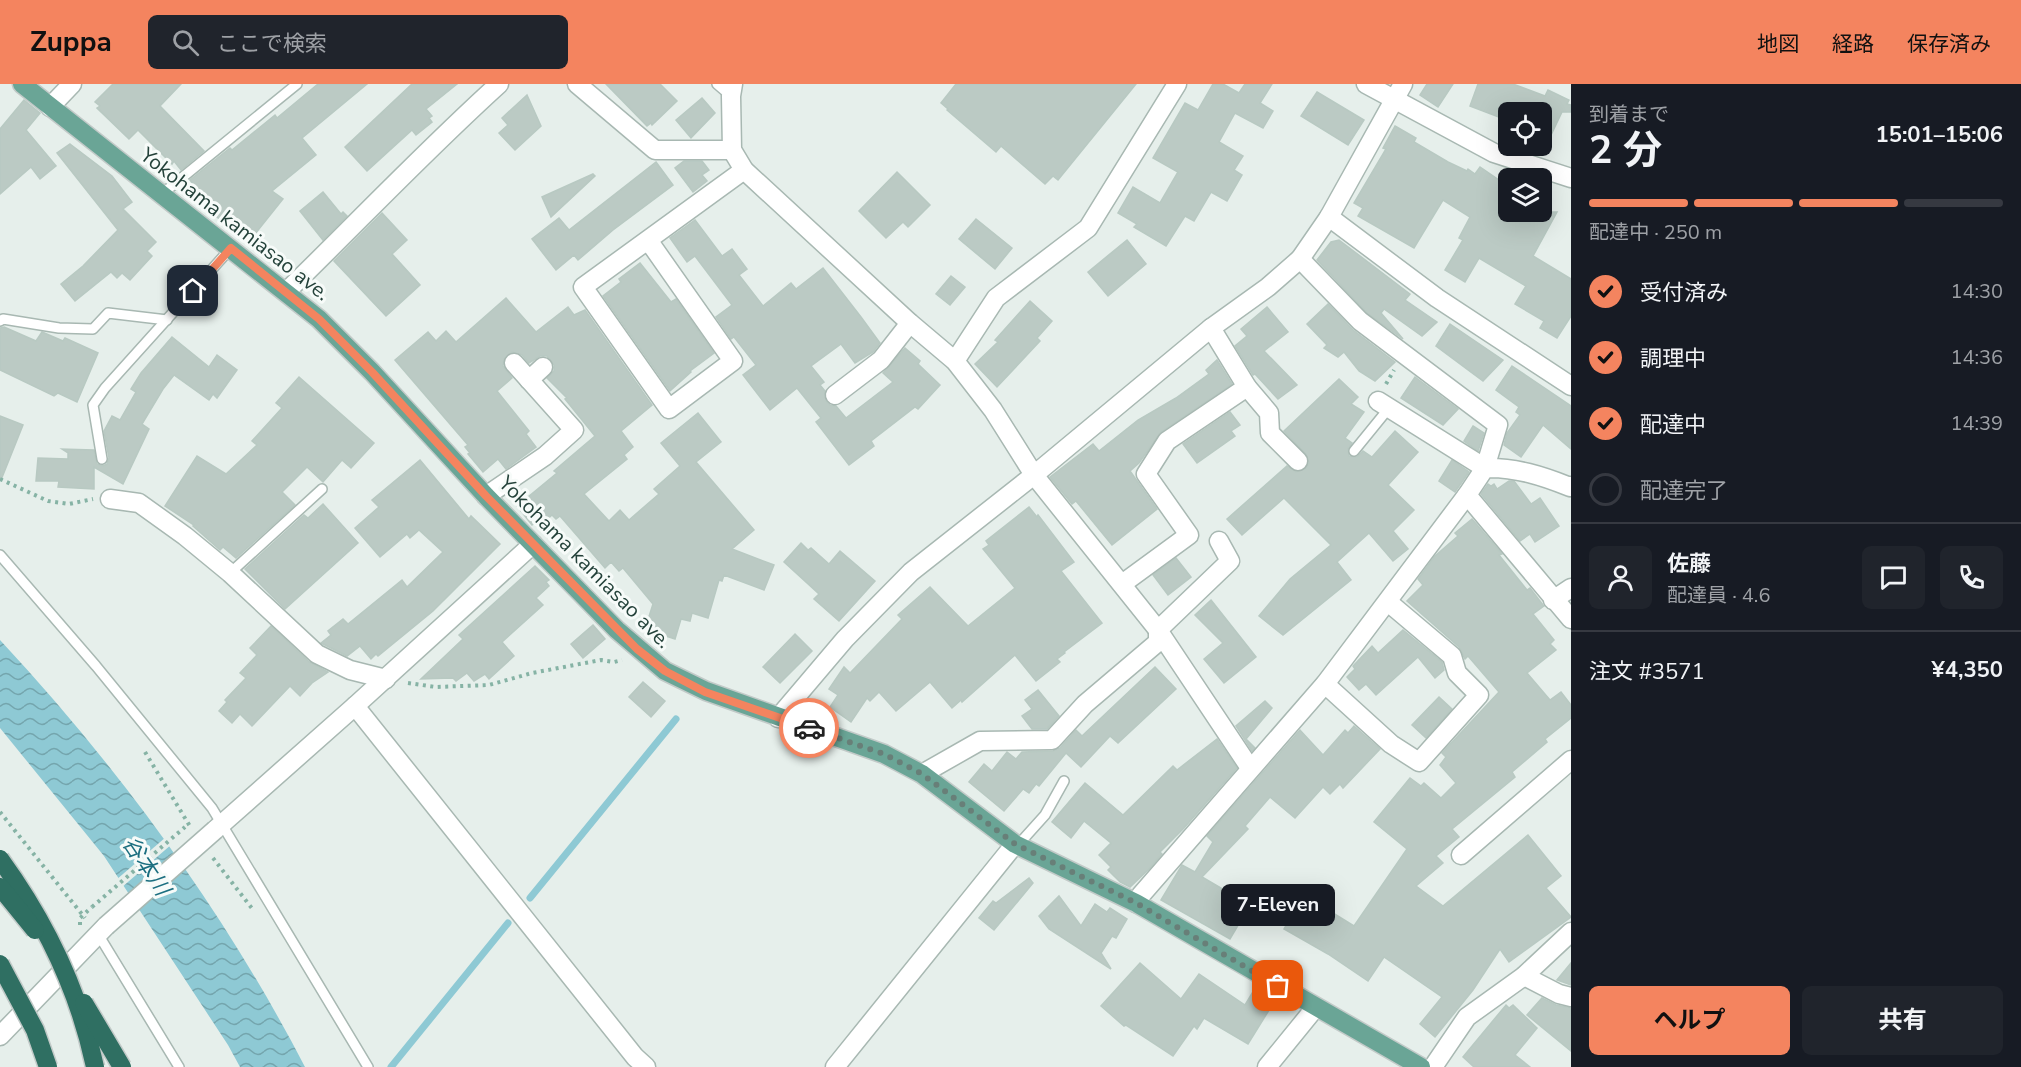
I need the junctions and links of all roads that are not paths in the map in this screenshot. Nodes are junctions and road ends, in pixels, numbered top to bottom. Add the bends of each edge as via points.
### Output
1 (22, 84) edge
2 (72, 84) edge
3 (297, 84) edge
4 (499, 84) edge
5 (577, 84) edge
6 (717, 84) edge
7 (1177, 84) edge
8 (1365, 84) edge
9 (732, 90) edge
10 (1398, 92) edge
11 (50, 107) junction
12 (732, 150) junction
13 (744, 170) junction
14 (1571, 178) edge
15 (162, 194) junction
16 (1329, 217) junction
17 (648, 240) junction
18 (231, 248) junction
19 (1300, 259) junction
20 (286, 292) junction
21 (167, 320) junction
22 (0, 321) edge
23 (910, 323) junction
24 (1211, 328) junction
25 (955, 361) junction
26 (514, 363) dead end
27 (543, 367) dead end
28 (529, 380) junction
29 (1571, 386) edge
30 (1247, 387) junction
31 (835, 395) dead end
32 (1384, 405) joint
33 (1354, 451) dead end
34 (102, 459) dead end
35 (1298, 461) dead end
36 (1485, 468) junction
37 (1034, 475) junction
38 (1571, 486) edge
39 (322, 489) dead end
40 (1467, 495) junction
41 (486, 496) junction
42 (110, 499) road end
43 (1219, 541) dead end
44 (533, 544) junction
45 (0, 555) edge
46 (230, 573) junction
47 (1122, 584) junction
48 (1571, 588) edge
49 (1553, 600) junction
50 (1388, 602) junction
51 (1571, 619) edge
52 (1158, 630) junction
53 (394, 680) junction
54 (1325, 684) junction
55 (356, 706) junction
56 (778, 718) junction
57 (1571, 759) edge
58 (1250, 768) junction
59 (922, 774) junction
60 (1064, 781) dead end
61 (219, 827) junction
62 (1016, 845) junction
63 (1461, 855) dead end
64 (0, 859) edge
65 (0, 887) edge
66 (1136, 903) junction
67 (102, 930) junction
68 (1571, 932) edge
69 (0, 964) edge
70 (1524, 976) junction
71 (1571, 997) edge
72 (1315, 1008) junction
73 (0, 1036) edge
74 (48, 1067) edge
75 (95, 1067) edge
76 (122, 1067) edge
77 (179, 1067) edge
78 (368, 1067) edge
79 (646, 1067) edge
80 (835, 1067) edge
81 (1267, 1067) edge
82 (1421, 1067) edge
83 (1433, 1067) edge

1 - 11 main road, Yokohama kamiasao ave.
2 - 11 street
3 - 15 lane
4 - 20 street
5 - 12 street via 656,150
6 - 9 lane
7 - 25 street via 1088,228 996,298
8 - 10 street
9 - 12 street
10 - 14 street via 1494,153
10 - 16 street
11 - 15 main road, Yokohama kamiasao ave.
12 - 13 street
13 - 17 street
13 - 23 street
15 - 18 main road, Yokohama kamiasao ave.
16 - 19 street
16 - 29 street via 1437,298
17 - 17 street via 733,362 669,409 583,287
18 - 20 main road, Yokohama kamiasao ave.
18 - 21 lane
19 - 24 street
19 - 36 street via 1360,321 1498,425
20 - 41 main road, Yokohama kamiasao ave. via 372,372
21 - 22 lane via 108,314 93,329
21 - 34 lane via 93,405
23 - 25 street
23 - 31 street via 881,360
24 - 30 street
24 - 37 street
25 - 37 street
26 - 28 street
27 - 28 street
28 - 41 street via 574,430 545,456
30 - 35 street via 1269,413 1270,434
30 - 47 street via 1167,441 1146,474 1189,535
32 - 33 lane
32 - 36 street
36 - 38 street via 1538,474
36 - 40 street
37 - 47 street
37 - 56 street via 911,572 845,639
39 - 46 lane
40 - 49 street
40 - 50 street
41 - 44 main road, Yokohama kamiasao ave.
42 - 46 street via 139,503
43 - 52 street via 1230,561
44 - 53 street
44 - 56 main road, Yokohama kamiasao ave. via 617,630 665,671 705,692
45 - 61 lane via 96,666
46 - 53 street via 317,654 350,670
47 - 52 street
48 - 49 street
49 - 51 street
50 - 54 street
50 - 54 street via 1452,656 1457,673 1479,695 1419,762 1391,744
52 - 58 street
52 - 59 street via 1158,642 1085,704 1052,740 980,741
53 - 55 street
54 - 58 street
55 - 61 street
55 - 79 street
56 - 59 main road, Yokohama kamiasao ave. via 884,754
57 - 63 street
58 - 66 street
59 - 62 main road, Yokohama kamiasao ave.
60 - 62 lane via 1045,815
61 - 67 street, bridge
61 - 78 lane
62 - 66 main road, Yokohama kamiasao ave.
62 - 80 street
64 - 75 highway, bridge via 41,922 59,960
65 - 76 highway, bridge via 46,947
66 - 72 main road, Yokohama kamiasao ave.
67 - 73 street
67 - 77 lane
68 - 70 street
69 - 74 highway, bridge via 35,1030
70 - 71 street
70 - 83 street via 1467,1017
72 - 81 street
72 - 82 main road, Yokohama kamiasao ave.

